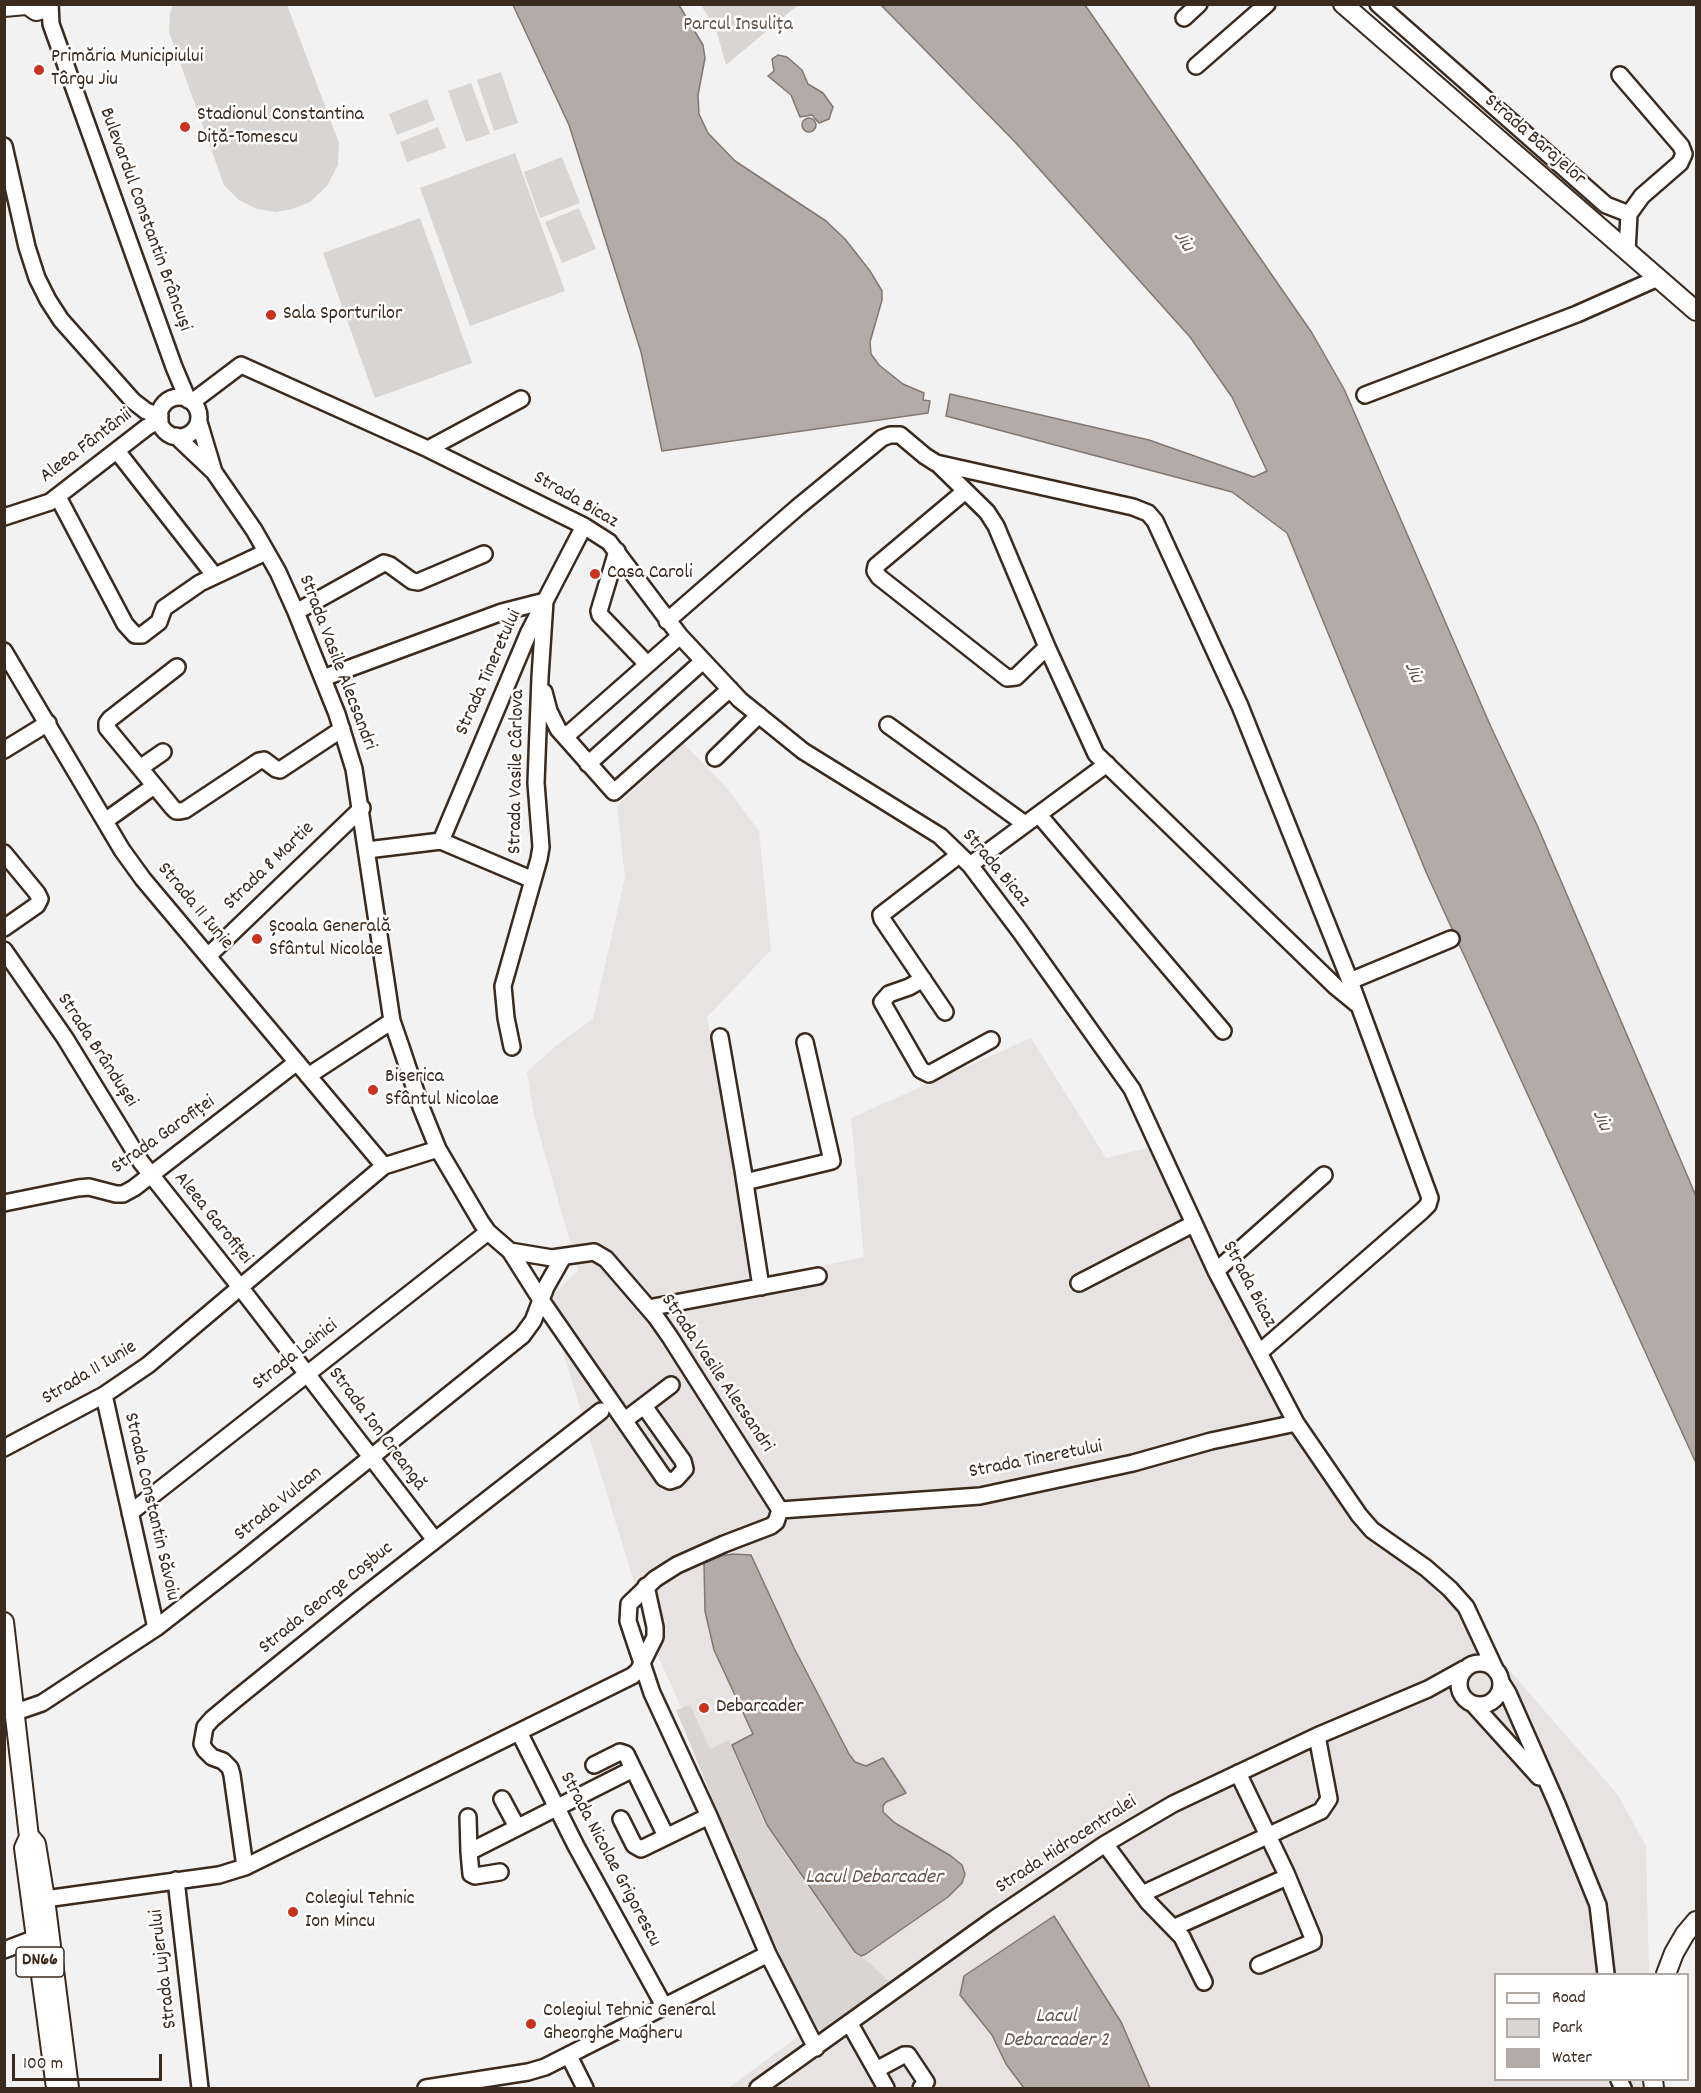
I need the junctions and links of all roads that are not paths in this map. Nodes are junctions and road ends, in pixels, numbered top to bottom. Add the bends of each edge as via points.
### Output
1 (1199, 4) edge
2 (1267, 4) edge
3 (1343, 4) edge
4 (1378, 4) edge
5 (4, 7) edge
6 (40, 8) edge
7 (1184, 18) dead end
8 (1196, 66) dead end
9 (1620, 75) dead end
10 (4, 146) edge
11 (1629, 214) junction
12 (1628, 252) junction
13 (1658, 278) junction
14 (1696, 311) edge
15 (1365, 395) dead end
16 (521, 399) dead end
17 (190, 406) junction
18 (160, 418) junction
19 (176, 436) junction
20 (428, 449) junction
21 (117, 451) junction
22 (936, 463) junction
23 (214, 471) junction
24 (964, 492) junction
25 (58, 497) junction
26 (4, 517) edge
27 (584, 526) junction
28 (617, 551) junction
29 (266, 552) junction
30 (484, 554) dead end
31 (214, 574) junction
32 (545, 601) junction
33 (296, 612) junction
34 (667, 621) junction
35 (680, 636) junction
36 (1047, 647) junction
37 (4, 651) edge
38 (703, 661) junction
39 (647, 664) junction
40 (177, 667) dead end
41 (540, 677) junction
42 (323, 678) junction
43 (730, 689) junction
44 (759, 716) junction
45 (48, 723) junction
46 (888, 725) dead end
47 (342, 729) junction
48 (565, 737) junction
49 (4, 750) edge
50 (163, 752) dead end
51 (715, 758) dead end
52 (588, 764) junction
53 (1107, 764) junction
54 (140, 768) junction
55 (154, 786) junction
56 (362, 808) junction
57 (1039, 815) junction
58 (105, 821) junction
59 (1025, 824) junction
60 (441, 841) junction
61 (367, 850) junction
62 (964, 860) junction
63 (8, 861) edge
64 (533, 880) junction
65 (4, 928) edge
66 (1451, 939) dead end
67 (4, 950) edge
68 (208, 956) junction
69 (922, 979) junction
70 (1350, 981) junction
71 (1358, 1005) junction
72 (945, 1012) dead end
73 (392, 1021) junction
74 (1222, 1031) dead end
75 (720, 1037) dead end
76 (991, 1040) dead end
77 (805, 1042) dead end
78 (512, 1047) dead end
79 (297, 1062) junction
80 (308, 1076) junction
81 (438, 1149) junction
82 (384, 1166) junction
83 (1324, 1175) dead end
84 (151, 1176) junction
85 (745, 1182) junction
86 (4, 1203) edge
87 (1193, 1224) junction
88 (488, 1232) junction
89 (510, 1251) junction
90 (563, 1257) junction
91 (1216, 1271) junction
92 (818, 1276) dead end
93 (1079, 1283) dead end
94 (240, 1287) junction
95 (761, 1287) junction
96 (541, 1300) junction
97 (648, 1308) junction
98 (1260, 1352) junction
99 (307, 1374) junction
100 (671, 1385) dead end
101 (104, 1395) junction
102 (644, 1406) junction
103 (600, 1411) dead end
104 (625, 1420) junction
105 (1296, 1423) junction
106 (4, 1448) edge
107 (371, 1457) junction
108 (780, 1510) junction
109 (130, 1513) junction
110 (435, 1540) junction
111 (646, 1586) junction
112 (4, 1622) edge
113 (156, 1628) junction
114 (1482, 1639) junction
115 (643, 1662) junction
116 (1469, 1666) junction
117 (1499, 1676) junction
118 (1428, 1689) junction
119 (1468, 1700) junction
120 (16, 1712) junction
121 (519, 1732) junction
122 (1317, 1736) junction
123 (594, 1765) dead end
124 (633, 1769) junction
125 (1238, 1773) junction
126 (1549, 1789) junction
127 (502, 1799) dead end
128 (556, 1808) junction
129 (709, 1816) junction
130 (468, 1817) dead end
131 (621, 1819) dead end
132 (517, 1827) junction
133 (666, 1836) junction
134 (1268, 1836) junction
135 (29, 1837) junction
136 (1105, 1844) junction
137 (469, 1852) junction
138 (245, 1867) junction
139 (500, 1872) dead end
140 (1287, 1877) junction
141 (176, 1880) junction
142 (1142, 1894) junction
143 (45, 1899) junction
144 (1696, 1921) edge
145 (1175, 1927) junction
146 (43, 1935) junction
147 (4, 1950) edge
148 (768, 1954) junction
149 (1259, 1965) dead end
150 (1606, 1973) edge
151 (1666, 1973) edge
152 (1204, 1982) dead end
153 (664, 2006) junction
154 (850, 2024) junction
155 (816, 2048) junction
156 (568, 2056) junction
157 (876, 2070) junction
158 (764, 2087) edge
159 (56, 2088) edge
160 (69, 2088) edge
161 (200, 2088) edge
162 (426, 2088) edge
163 (585, 2088) edge
164 (886, 2088) edge
165 (921, 2088) edge

1 - 7 street
2 - 8 street
3 - 12 main road, Strada Barajelor
4 - 11 street via 1606,205
5 - 6 main road
6 - 17 street, Bulevardul Constantin Brâncuși
9 - 11 street via 1684,154 1680,163 1642,196
10 - 18 street via 27,247 48,300 133,401
11 - 12 street
12 - 13 main road, Strada Barajelor
13 - 14 main road, Strada Barajelor
13 - 15 street via 1577,315
16 - 20 street
17 - 18 street, Aleea Fântânii via 164,405
17 - 19 street via 190,434
17 - 20 street, Strada Bicaz via 240,366
17 - 23 street, Strada Vasile Alecsandri
18 - 19 street, Strada Vasile Alecsandri via 165,431
18 - 21 street, Aleea Fântânii
19 - 23 street, Strada Vasile Alecsandri
20 - 27 street, Strada Bicaz
21 - 25 street, Aleea Fântânii
21 - 31 street
22 - 24 street
22 - 34 street via 900,435 882,438
22 - 70 street via 1133,507 1155,521 1240,706
23 - 29 street, Strada Vasile Alecsandri
24 - 36 street via 987,512 996,526
24 - 36 street via 876,566 875,571 1008,678 1016,677
25 - 26 street, Aleea Fântânii via 42,507
25 - 31 street via 125,624 135,635 142,635 159,622 164,608
27 - 28 street, Strada Bicaz
27 - 32 street, Strada Tineretului
28 - 34 street, Strada Bicaz
28 - 39 street via 600,615
29 - 31 street
29 - 33 street, Strada Vasile Alecsandri
30 - 33 street via 418,582 384,563
32 - 41 street, Strada Vasile Cârlova
32 - 42 street via 502,612
32 - 60 street, Strada Tineretului
33 - 42 street, Strada Vasile Alecsandri
34 - 35 street, Strada Bicaz
35 - 38 street, Strada Bicaz
35 - 39 street
36 - 53 street via 1092,748
37 - 45 street, Strada 11 Iunie
38 - 43 street, Strada Bicaz
38 - 52 street
39 - 48 street
40 - 54 street via 107,723
41 - 48 street via 549,711
41 - 64 street, Strada Vasile Cârlova via 536,783 541,847
42 - 47 street, Strada Vasile Alecsandri
43 - 44 street, Strada Bicaz
43 - 52 street via 614,792
44 - 51 street
44 - 62 street, Strada Bicaz via 803,751 933,830
45 - 49 street
45 - 58 street, Strada 11 Iunie
46 - 59 street
47 - 55 street via 280,770 259,761 185,810 176,811
47 - 56 street, Strada Vasile Alecsandri
48 - 52 street
50 - 54 street
53 - 57 street
53 - 71 street
54 - 55 street
55 - 58 street
56 - 61 street, Strada Vasile Alecsandri
56 - 68 street, Strada 8 Martie
57 - 59 street
57 - 74 street
58 - 68 street, Strada 11 Iunie via 143,879
59 - 62 street
60 - 61 street
60 - 64 street
61 - 73 street, Strada Vasile Alecsandri
62 - 69 street via 881,915
62 - 87 street, Strada Bicaz via 1122,1073
63 - 65 street via 40,899
64 - 78 street, Strada Vasile Cârlova via 503,986
66 - 70 street
67 - 84 street, Strada Brândușei via 65,1038
68 - 79 street, Strada 11 Iunie
69 - 72 street
69 - 76 street via 889,994 882,1002 921,1070 929,1074
70 - 71 street
71 - 98 street via 1430,1198 1428,1205
73 - 80 street
73 - 81 street, Strada Vasile Alecsandri
75 - 85 street
77 - 85 street via 832,1161
79 - 80 street, Strada 11 Iunie
79 - 84 street, Strada Garofiței
80 - 82 street, Strada 11 Iunie
81 - 82 street, Strada 11 Iunie
81 - 88 street, Strada Vasile Alecsandri
82 - 94 street, Strada 11 Iunie
83 - 91 street
84 - 86 street, Strada Garofiței via 123,1194 89,1187
84 - 94 street, Aleea Garofiței
85 - 95 street
87 - 91 street, Strada Bicaz
87 - 93 street
88 - 89 street, Strada Vasile Alecsandri
88 - 99 street, Strada Lainici
89 - 90 street, Strada Vasile Alecsandri via 543,1258
89 - 96 street, Strada Vasile Alecsandri
90 - 96 street
90 - 97 street, Strada Vasile Alecsandri via 598,1253
91 - 98 street, Strada Bicaz
92 - 95 street
94 - 99 street, Strada Ion Creangă
94 - 101 street, Strada 11 Iunie via 148,1365
95 - 97 street
96 - 104 street, Strada Vasile Alecsandri
96 - 107 street, Strada Vulcan via 522,1336
97 - 108 street, Strada Vasile Alecsandri
98 - 105 street, Strada Bicaz
99 - 107 street, Strada Ion Creangă
99 - 109 street, Strada Lainici
100 - 102 street
101 - 106 street, Strada 11 Iunie
101 - 109 street, Strada Constantin Săvoiu
102 - 104 street
102 - 104 street, Strada Vasile Alecsandri via 683,1461 685,1469 681,1476 670,1481 664,1478
103 - 110 street, Strada George Coșbuc
105 - 108 street, Strada Tineretului via 980,1496
105 - 114 street, Strada Bicaz via 1359,1515 1372,1530 1450,1588 1466,1607
107 - 110 street, Strada Ion Creangă
107 - 113 street, Strada Vulcan
108 - 111 street via 771,1526 677,1565
109 - 113 street, Strada Constantin Săvoiu
110 - 138 street, Strada George Coșbuc via 205,1727 205,1750 230,1767
111 - 115 street via 655,1637
111 - 115 street via 634,1598 628,1612
112 - 120 main road, DN66
113 - 120 street, Strada Vulcan via 42,1703
114 - 116 street
114 - 117 street, Strada Bicaz
115 - 121 street via 632,1676
115 - 129 street via 652,1693
116 - 117 street via 1487,1664
116 - 118 street, Strada Hidrocentralei
116 - 119 street via 1459,1680
117 - 119 street via 1498,1693 1490,1702 1479,1705
117 - 126 street
118 - 119 street
118 - 122 street, Strada Hidrocentralei
119 - 126 street
120 - 135 main road, DN66
121 - 128 street, Strada Nicolae Grigorescu
121 - 138 street
122 - 125 street, Strada Hidrocentralei
122 - 134 street via 1327,1804
123 - 124 street via 623,1752
124 - 128 street
124 - 133 street
125 - 134 street
125 - 136 street, Strada Hidrocentralei via 1173,1804
126 - 150 street via 1598,1905
127 - 132 street
128 - 132 street
128 - 153 street, Strada Nicolae Grigorescu
129 - 133 street
129 - 148 street
130 - 137 street
131 - 133 street via 637,1848
132 - 137 street
134 - 140 street
134 - 142 street
135 - 143 main road via 36,1844
135 - 146 main road, DN66 via 24,1848
136 - 142 street
136 - 154 street, Strada Hidrocentralei
137 - 139 street via 471,1874
138 - 141 street via 219,1875
140 - 145 street
140 - 149 street via 1313,1942
141 - 143 street
141 - 161 street, Strada Lujerului
142 - 145 street
143 - 146 main road
144 - 151 main road via 1674,1953
145 - 152 street
146 - 147 street
146 - 159 main road, DN66
146 - 160 main road
148 - 153 street
148 - 155 street
153 - 156 street
154 - 155 street, Strada Hidrocentralei
154 - 157 street
155 - 158 street, Strada Hidrocentralei
156 - 162 street via 528,2072
156 - 163 street
157 - 164 street
157 - 165 street via 908,2055 926,2082

